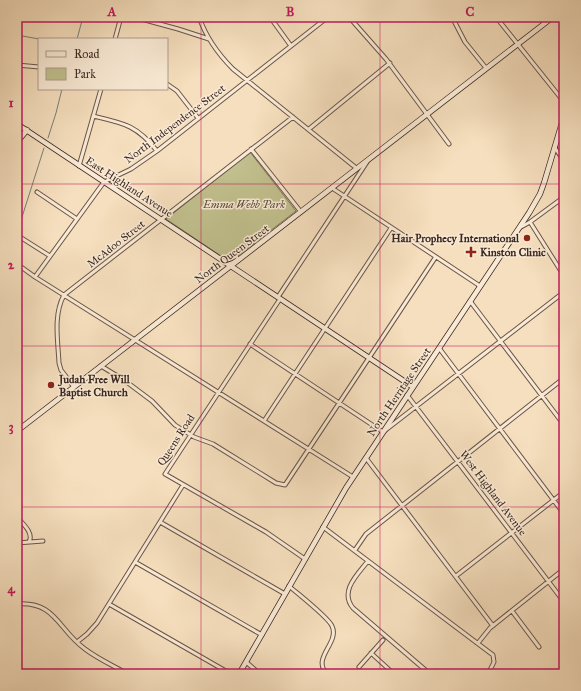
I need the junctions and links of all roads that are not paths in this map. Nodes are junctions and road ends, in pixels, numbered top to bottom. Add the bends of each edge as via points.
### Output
1 (121, 17) edge
2 (134, 17) edge
3 (199, 17) edge
4 (270, 17) edge
5 (328, 17) edge
6 (349, 17) edge
7 (452, 17) edge
8 (496, 17) edge
9 (553, 17) edge
10 (560, 17) edge
11 (564, 21) edge
12 (115, 38) edge
13 (209, 39) junction
14 (517, 44) junction
15 (291, 46) junction
16 (390, 63) junction
17 (17, 64) edge
18 (38, 67) edge
19 (486, 68) junction
20 (247, 80) junction
21 (168, 85) edge
22 (101, 90) edge
23 (564, 102) edge
24 (427, 114) junction
25 (93, 116) junction
26 (564, 116) edge
27 (293, 117) junction
28 (198, 118) junction
29 (17, 124) edge
30 (309, 129) junction
31 (27, 130) junction
32 (17, 142) edge
33 (449, 144) dead end
34 (554, 146) junction
35 (251, 149) junction
36 (157, 151) junction
37 (368, 161) junction
38 (564, 161) edge
39 (79, 166) junction
40 (355, 167) dead end
41 (104, 182) junction
42 (332, 188) junction
43 (37, 192) dead end
44 (344, 197) junction
45 (564, 197) edge
46 (301, 212) junction
47 (77, 219) junction
48 (162, 219) junction
49 (530, 222) junction
50 (521, 227) junction
51 (391, 228) junction
52 (20, 237) dead end
53 (50, 256) junction
54 (436, 258) junction
55 (17, 264) edge
56 (230, 266) junction
57 (564, 276) edge
58 (35, 277) junction
59 (480, 286) junction
60 (564, 292) edge
61 (64, 296) junction
62 (279, 298) junction
63 (470, 301) junction
64 (325, 328) junction
65 (135, 340) junction
66 (501, 341) junction
67 (250, 344) junction
68 (439, 348) junction
69 (369, 358) junction
70 (101, 366) junction
71 (294, 374) junction
72 (458, 375) junction
73 (564, 378) edge
74 (74, 387) junction
75 (413, 387) junction
76 (218, 392) junction
77 (407, 395) junction
78 (542, 396) junction
79 (339, 403) junction
80 (416, 407) junction
81 (264, 421) junction
82 (564, 425) edge
83 (500, 429) junction
84 (17, 431) edge
85 (383, 432) junction
86 (190, 435) junction
87 (309, 449) junction
88 (366, 458) junction
89 (458, 462) junction
90 (353, 477) junction
91 (183, 485) junction
92 (564, 492) edge
93 (554, 500) junction
94 (402, 506) junction
95 (564, 514) edge
96 (17, 516) edge
97 (160, 522) junction
98 (323, 527) junction
99 (511, 533) junction
100 (43, 541) dead end
101 (29, 542) junction
102 (17, 543) edge
103 (355, 550) junction
104 (305, 559) junction
105 (368, 561) junction
106 (135, 562) junction
107 (564, 569) edge
108 (456, 576) junction
109 (548, 582) junction
110 (289, 586) junction
111 (285, 594) junction
112 (564, 602) edge
113 (17, 604) edge
114 (108, 604) junction
115 (512, 611) junction
116 (493, 626) junction
117 (262, 635) junction
118 (383, 640) dead end
119 (77, 642) junction
120 (478, 643) junction
121 (539, 647) dead end
122 (371, 654) junction
123 (246, 662) junction
124 (359, 667) dead end
125 (564, 668) edge
126 (17, 672) edge
127 (20, 674) edge
128 (126, 674) edge
129 (231, 674) edge
130 (239, 674) edge
131 (260, 674) edge
132 (327, 674) edge
133 (394, 674) edge
134 (430, 674) edge
135 (488, 674) edge
136 (554, 674) edge

1 - 12 street
2 - 13 street
3 - 13 street
4 - 15 street
5 - 15 street, North Independence Street
6 - 16 street
7 - 19 street via 463,38
8 - 14 street
9 - 14 street, North Queen Street
10 - 11 street
13 - 20 street via 225,61
14 - 19 street, North Queen Street
14 - 23 street
15 - 20 street, North Independence Street
16 - 24 street
16 - 30 street
17 - 18 street
19 - 24 street, North Queen Street
20 - 27 street
20 - 28 street, North Independence Street
21 - 28 street via 177,91
22 - 25 street
24 - 33 street
24 - 37 street, North Queen Street
25 - 36 street via 133,128 144,135
25 - 39 street
26 - 34 street, North Herritage Street
27 - 30 street
27 - 35 street, McAdoo Street
28 - 36 street, North Independence Street
29 - 31 street, East Highland Avenue
30 - 40 street
31 - 32 street
31 - 39 street, East Highland Avenue
34 - 38 street
34 - 50 street, North Herritage Street via 540,194
35 - 46 street
35 - 48 street, McAdoo Street
36 - 41 street, North Independence Street via 131,169
37 - 42 street, North Queen Street
37 - 44 street, Queens Road
39 - 41 street, East Highland Avenue
41 - 47 street, North Independence Street
41 - 48 street, East Highland Avenue
42 - 44 street
42 - 46 street, North Queen Street
43 - 47 street
44 - 51 street
44 - 62 street, Queens Road
45 - 49 street
46 - 56 street, North Queen Street
47 - 53 street, North Independence Street
48 - 56 street, East Highland Avenue
48 - 61 street, McAdoo Street
49 - 50 street
49 - 57 street
50 - 59 street, North Herritage Street
51 - 54 street
51 - 64 street
52 - 53 street
53 - 58 street, North Independence Street
54 - 59 street
54 - 69 street
55 - 58 street
56 - 62 street
56 - 65 street, North Queen Street
58 - 61 street
59 - 63 street, North Herritage Street
60 - 66 street
61 - 65 street
61 - 74 street via 58,307 57,316 59,363 61,370
62 - 64 street
62 - 67 street, Queens Road
63 - 66 street
63 - 68 street, North Herritage Street
64 - 69 street
64 - 71 street
65 - 70 street, North Queen Street
65 - 76 street
66 - 72 street
66 - 78 street
67 - 71 street
67 - 76 street, Queens Road
68 - 72 street
68 - 75 street, North Herritage Street
69 - 75 street
69 - 79 street
70 - 74 street, North Queen Street
70 - 86 street via 152,401 175,425
71 - 79 street
71 - 81 street
72 - 80 street
72 - 83 street
73 - 78 street
74 - 84 street, North Queen Street
75 - 77 street, North Herritage Street
76 - 81 street
76 - 86 street, Queens Road
77 - 80 street, West Highland Avenue
77 - 85 street, North Herritage Street
78 - 82 street
78 - 83 street
79 - 85 street
79 - 87 street
80 - 85 street
80 - 89 street, West Highland Avenue
81 - 87 street
83 - 89 street
83 - 93 street
85 - 88 street, North Herritage Street
86 - 87 street via 213,444 282,485 287,483
86 - 91 street, Queens Road via 165,474
87 - 90 street
88 - 90 street, North Herritage Street
88 - 94 street
89 - 94 street
89 - 99 street, West Highland Avenue
90 - 98 street, North Herritage Street
91 - 97 street
91 - 104 street via 266,532
92 - 93 street
93 - 95 street
93 - 99 street
94 - 103 street via 366,534
94 - 108 street
96 - 101 street via 29,531
97 - 106 street
97 - 111 street
98 - 103 street
98 - 104 street, North Herritage Street
99 - 108 street
99 - 109 street, West Highland Avenue
100 - 101 street
101 - 102 street
103 - 105 street
104 - 110 street, North Herritage Street
105 - 120 street
105 - 134 street via 349,587 351,605
106 - 114 street
106 - 117 street
107 - 109 street
108 - 116 street
109 - 112 street, West Highland Avenue
109 - 115 street
110 - 111 street, North Herritage Street
110 - 132 street via 332,625 333,637 323,655 322,663 322,668
111 - 117 street, North Herritage Street
113 - 119 street via 33,604 46,609
114 - 119 street via 93,628
114 - 129 street
115 - 116 street
115 - 121 street
116 - 120 street
117 - 123 street, North Herritage Street
118 - 122 street
119 - 128 street
120 - 135 street via 493,655 493,666
122 - 124 street
122 - 133 street
123 - 130 street, North Herritage Street
123 - 131 street
125 - 136 street
126 - 127 street

